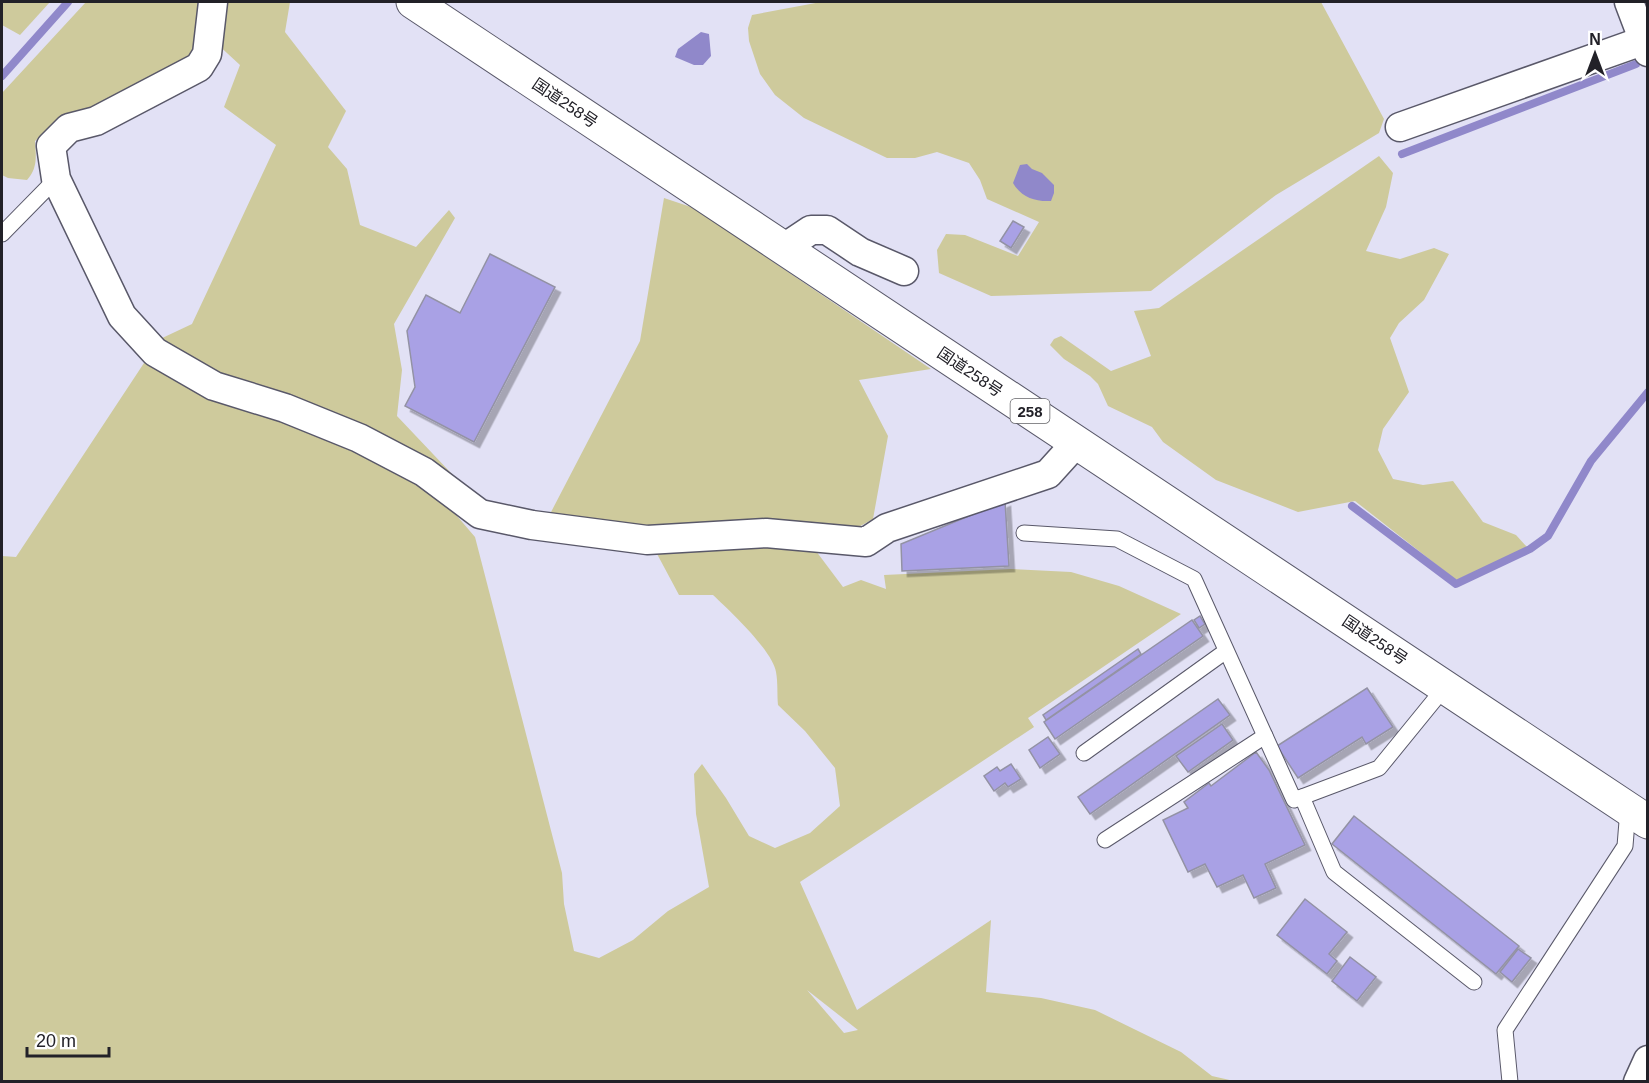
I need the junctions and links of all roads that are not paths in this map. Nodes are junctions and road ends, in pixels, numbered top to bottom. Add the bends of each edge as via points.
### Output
1 (213, 2) edge
2 (413, 2) edge
3 (1629, 2) edge
4 (1646, 44) edge
5 (1400, 128) dead end
6 (56, 179) junction
7 (2, 234) edge
8 (784, 248) junction
9 (904, 272) dead end
10 (1077, 442) junction
11 (1024, 533) dead end
12 (1226, 651) junction
13 (1445, 687) junction
14 (1264, 736) junction
15 (1084, 753) dead end
16 (1302, 797) junction
17 (1638, 815) edge
18 (1105, 840) dead end
19 (1474, 982) dead end
20 (1647, 1060) edge
21 (1510, 1082) edge
22 (1638, 1082) edge

1 - 6 street via 207,54 199,67 96,121 69,128 51,146
2 - 8 highway, 国道258号 / 258
3 - 4 street
4 - 5 street
6 - 7 lane
6 - 10 street via 122,316 155,352 214,386 285,408 359,438 424,472 480,514 647,540 766,533 866,542 887,528 1048,474
8 - 9 street via 811,230 827,230 860,252
8 - 10 highway, 国道258号 / 258
10 - 13 highway, 国道258号 / 258
11 - 12 lane via 1118,539 1194,579
12 - 14 lane
12 - 15 lane
13 - 16 lane via 1379,768
13 - 17 highway, 国道258号 / 258
14 - 16 lane via 1294,801
14 - 18 lane
16 - 19 lane via 1334,872
17 - 21 lane via 1625,846 1505,1030
20 - 22 street

